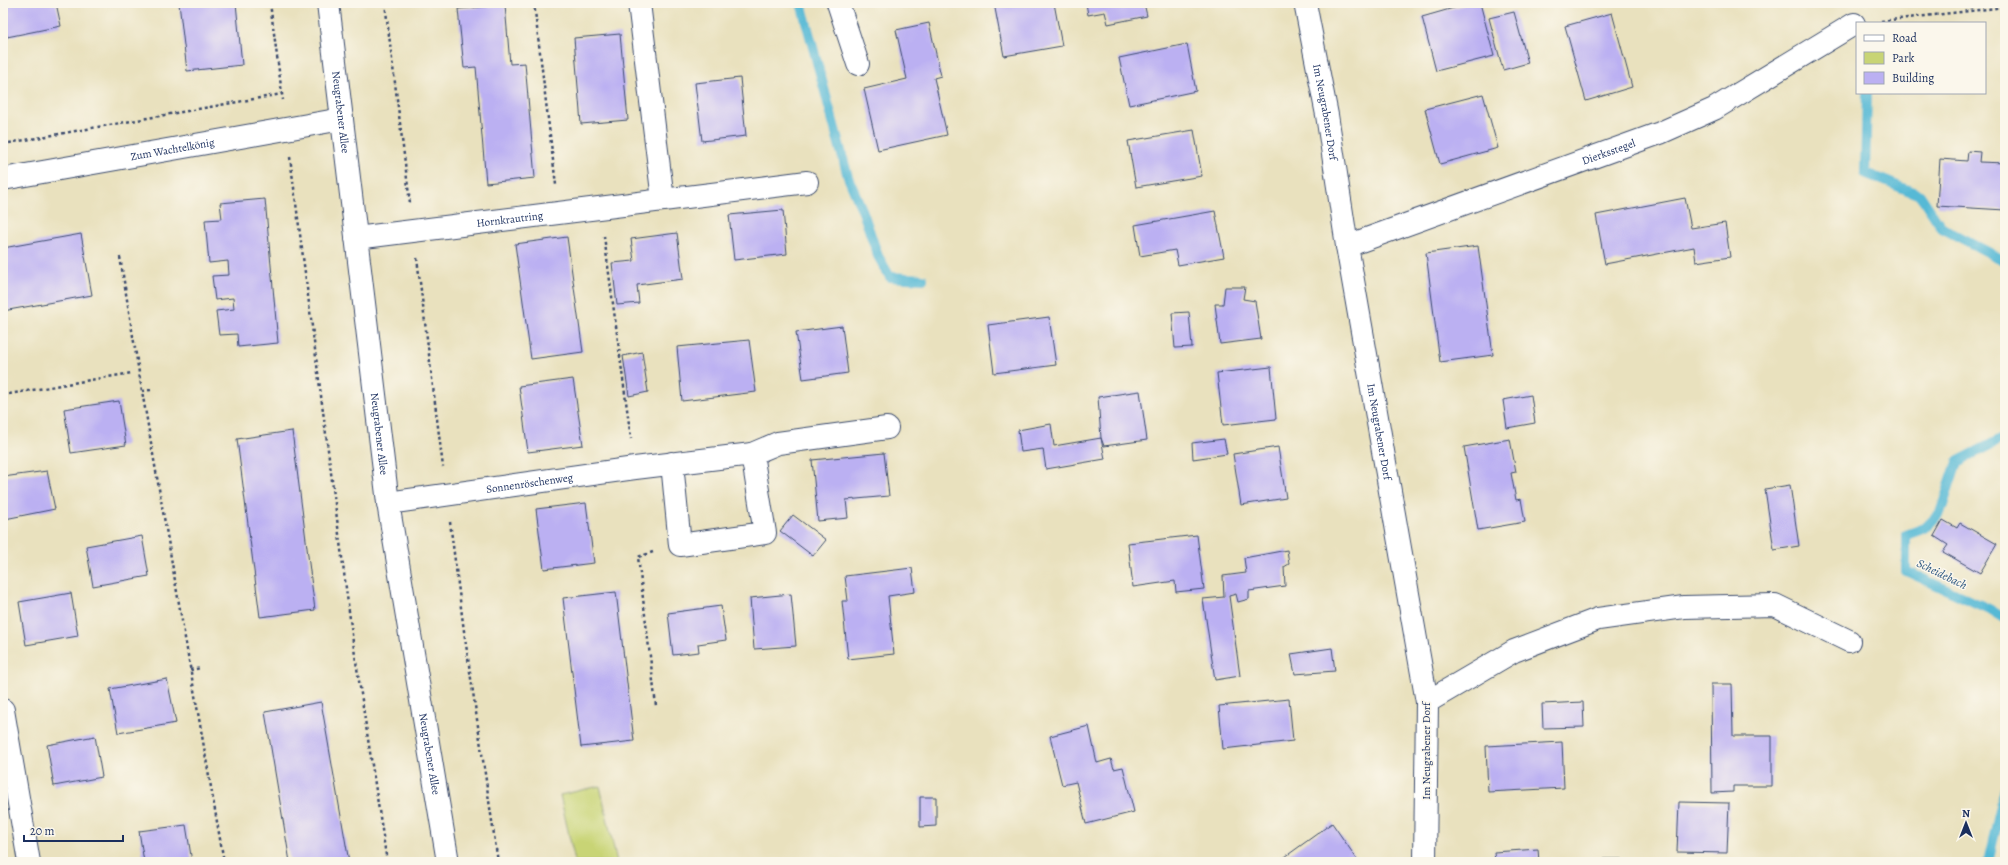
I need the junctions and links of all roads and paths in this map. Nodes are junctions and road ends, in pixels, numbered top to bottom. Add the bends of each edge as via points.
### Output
1 (270, 3) edge
2 (328, 3) edge
3 (385, 3) edge
4 (534, 3) edge
5 (639, 3) edge
6 (838, 3) edge
7 (1305, 3) edge
8 (2005, 7) edge
9 (1876, 21) dead end
10 (1854, 24) dead end
11 (858, 64) dead end
12 (282, 94) junction
13 (342, 119) junction
14 (286, 129) junction
15 (3, 144) edge
16 (3, 179) edge
17 (807, 182) dead end
18 (663, 200) junction
19 (600, 207) junction
20 (559, 212) junction
21 (414, 232) junction
22 (356, 238) junction
23 (1347, 246) junction
24 (120, 257) dead end
25 (131, 373) dead end
26 (151, 390) dead end
27 (142, 391) junction
28 (3, 395) edge
29 (887, 428) dead end
30 (752, 454) junction
31 (672, 463) junction
32 (635, 468) junction
33 (447, 495) junction
34 (388, 503) junction
35 (680, 545) junction
36 (1849, 641) dead end
37 (201, 668) dead end
38 (190, 670) junction
39 (1428, 702) junction
40 (656, 706) dead end
41 (3, 710) edge
42 (7, 755) edge
43 (29, 862) edge
44 (224, 862) edge
45 (387, 862) edge
46 (448, 862) edge
47 (498, 862) edge
48 (1425, 862) edge

1 - 12 path
2 - 13 street, Neugrabener Allee
3 - 21 path
4 - 20 path
5 - 18 street
6 - 11 street
7 - 23 street, Im Neugrabener Dorf via 1327,116
8 - 9 path
10 - 23 street, Dierksstegel via 1707,112 1660,132
12 - 14 path
12 - 15 path
13 - 14 street, Zum Wachtelkönig
13 - 22 street, Neugrabener Allee
14 - 16 street, Zum Wachtelkönig
14 - 45 path via 353,642
17 - 18 street, Hornkrautring
18 - 19 street, Hornkrautring
19 - 20 street, Hornkrautring
19 - 32 path
20 - 21 street, Hornkrautring
21 - 22 street, Hornkrautring
21 - 33 path
22 - 34 street, Neugrabener Allee
23 - 39 street, Im Neugrabener Dorf
24 - 27 path
25 - 28 path
26 - 27 path
27 - 38 path
29 - 30 street, Sonnenröschenweg via 778,444
30 - 31 street, Sonnenröschenweg
30 - 35 street via 765,533
31 - 32 street, Sonnenröschenweg
31 - 35 street
32 - 33 street, Sonnenröschenweg
33 - 34 street, Sonnenröschenweg
33 - 47 path
34 - 46 street, Neugrabener Allee
35 - 40 path via 638,557
36 - 39 street via 1775,605 1684,607 1598,619 1514,651
37 - 38 path
38 - 44 path
39 - 48 street, Im Neugrabener Dorf
41 - 42 street
42 - 43 street

